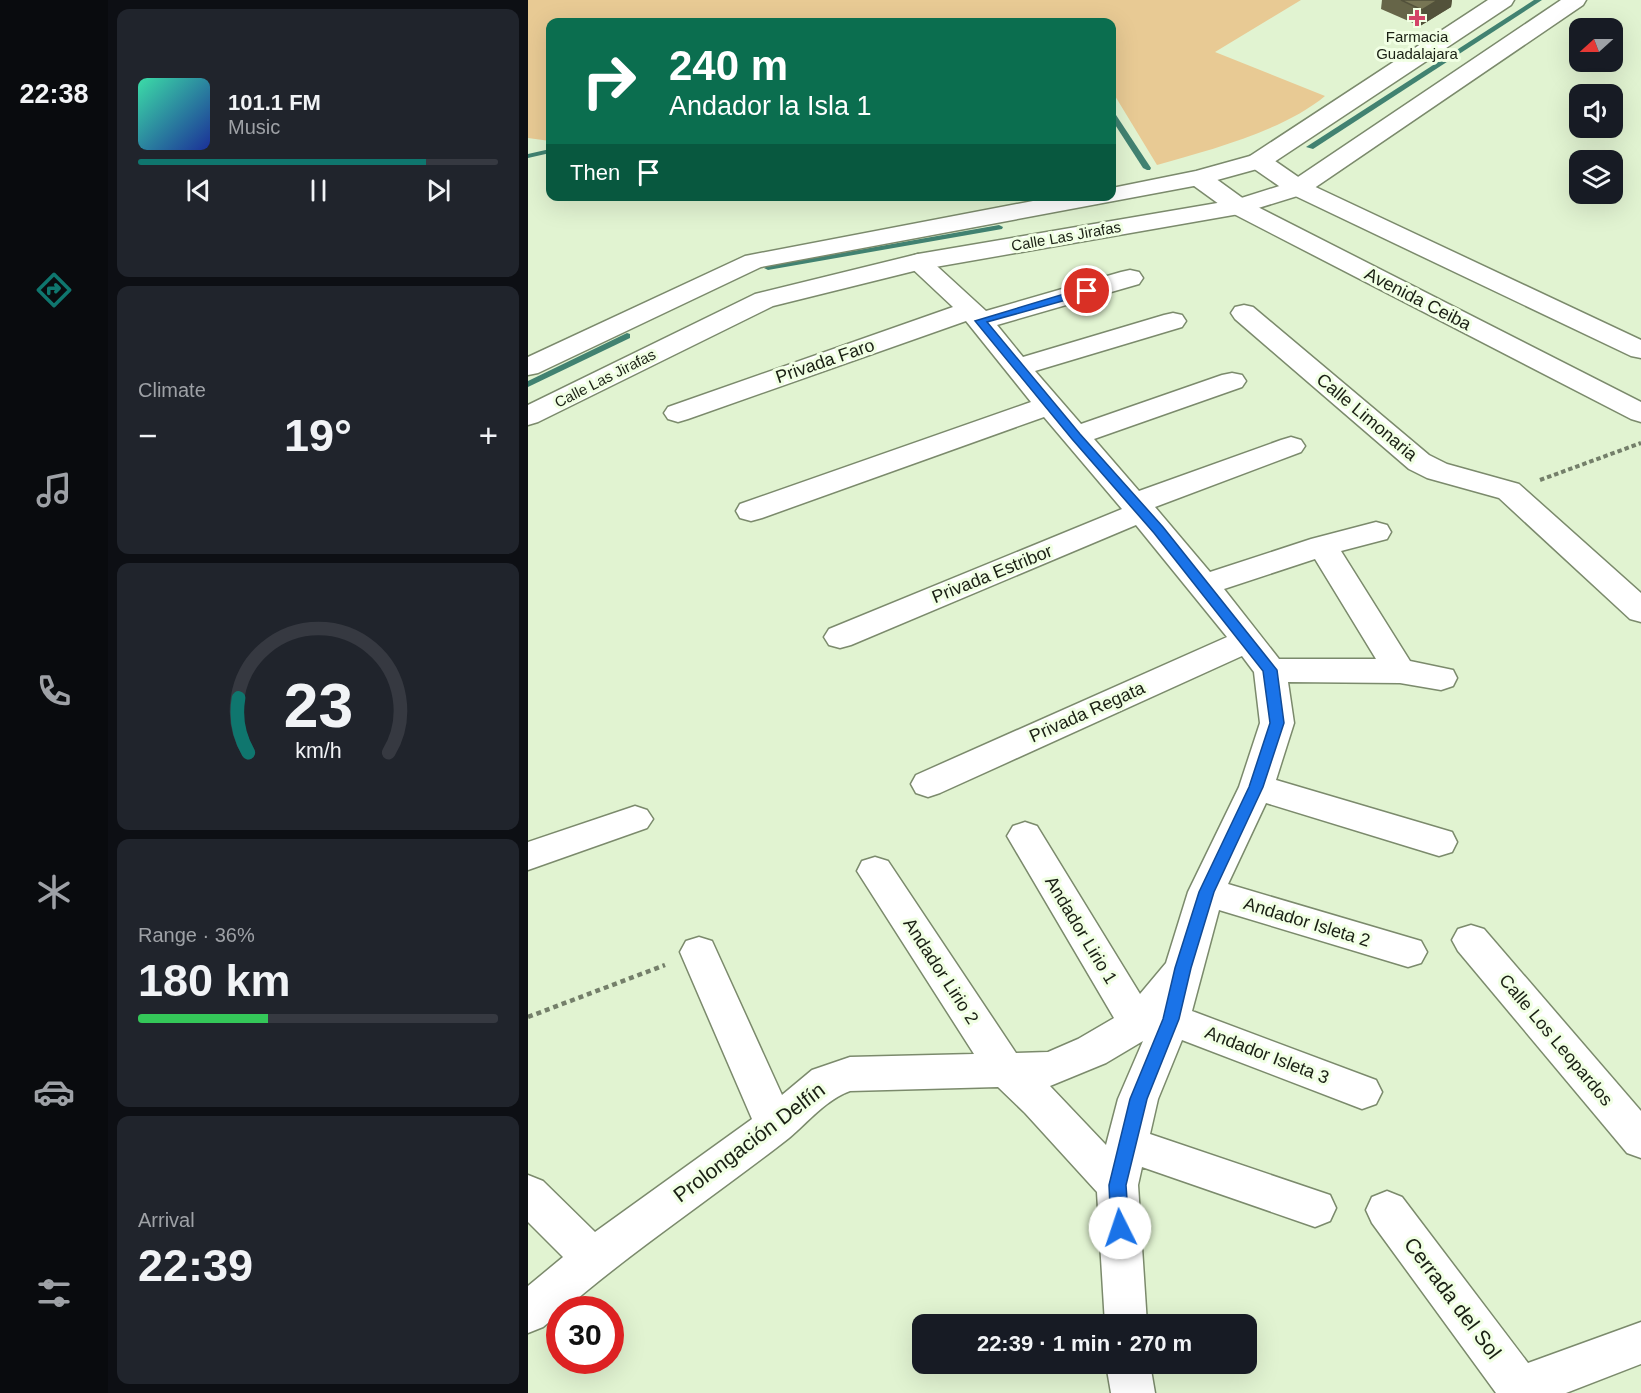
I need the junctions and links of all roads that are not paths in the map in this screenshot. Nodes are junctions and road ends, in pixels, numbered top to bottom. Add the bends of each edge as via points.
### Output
1 (1503, 0) edge
2 (1575, 0) edge
3 (1259, 161) junction
4 (1199, 178) junction
5 (1298, 188) junction
6 (1116, 194) edge
7 (1074, 201) edge
8 (1239, 207) junction
9 (918, 262) junction
10 (1130, 278) dead end
11 (1244, 313) dead end
12 (976, 315) junction
13 (1173, 321) dead end
14 (1641, 350) edge
15 (528, 367) edge
16 (1017, 368) junction
17 (1232, 381) dead end
18 (1050, 405) junction
19 (678, 413) dead end
20 (1641, 413) edge
21 (528, 416) edge
22 (1076, 436) junction
23 (1292, 446) dead end
24 (1140, 507) junction
25 (751, 511) dead end
26 (1376, 532) dead end
27 (1322, 546) junction
28 (1204, 585) junction
29 (1641, 611) edge
30 (840, 637) dead end
31 (1246, 641) junction
32 (1270, 670) junction
33 (1400, 670) junction
34 (1441, 678) dead end
35 (928, 784) dead end
36 (1256, 787) junction
37 (635, 819) dead end
38 (1025, 836) dead end
39 (1439, 842) dead end
40 (528, 856) edge
41 (875, 872) dead end
42 (1206, 892) junction
43 (1471, 940) dead end
44 (699, 952) road end
45 (1407, 952) dead end
46 (1155, 1021) junction
47 (1006, 1070) junction
48 (1362, 1092) dead end
49 (775, 1125) junction
50 (1641, 1140) edge
51 (1127, 1144) junction
52 (1117, 1185) junction
53 (528, 1194) edge
54 (1315, 1208) dead end
55 (1387, 1210) dead end
56 (593, 1258) junction
57 (528, 1313) edge
58 (1125, 1314) edge
59 (1641, 1343) edge
60 (1130, 1374) edge
61 (1133, 1393) edge

1 - 3 street, Calle Las Jirafas
2 - 5 street, Calle Las Jirafas
3 - 4 street, Calle Las Jirafas
3 - 5 street
4 - 6 street, Calle Las Jirafas
4 - 8 street, Avenida Ceiba
5 - 8 street, Calle Las Jirafas
5 - 14 street
7 - 15 street, Calle Las Jirafas via 754,261
8 - 9 street, Calle Las Jirafas
8 - 20 street, Avenida Ceiba
9 - 12 street
9 - 21 street, Calle Las Jirafas via 764,300
10 - 12 street, Privada Faro
11 - 29 street, Calle Limonaria via 1419,462 1437,471 1509,491
12 - 16 street
12 - 19 street, Privada Faro
13 - 16 street
16 - 18 street
17 - 22 street
18 - 22 street
18 - 25 street
22 - 24 street
23 - 24 street, Privada Estribor
24 - 28 street
24 - 30 street, Privada Estribor
26 - 27 street
27 - 28 street
27 - 33 street
28 - 31 street
31 - 32 street
31 - 35 street, Privada Regata
32 - 33 street
32 - 36 street via 1277,723
33 - 34 street
36 - 39 street
36 - 42 street
37 - 40 street
38 - 46 street, Andador Lirio 1
41 - 47 street, Andador Lirio 2
42 - 45 street, Andador Isleta 2
42 - 46 street, Prolongación Delfín via 1183,968
43 - 50 street, Calle Los Leopardos
44 - 49 street
46 - 47 street, Prolongación Delfín via 1050,1069
46 - 48 street, Andador Isleta 3
46 - 51 street
47 - 49 street, Prolongación Delfín via 850,1074 826,1082
47 - 52 street
49 - 56 street, Prolongación Delfín
51 - 52 street
51 - 54 street
52 - 58 street
53 - 56 street
55 - 59 street, Cerrada del Sol via 1512,1378 1528,1386
56 - 57 street, Prolongación Delfín
60 - 61 street

